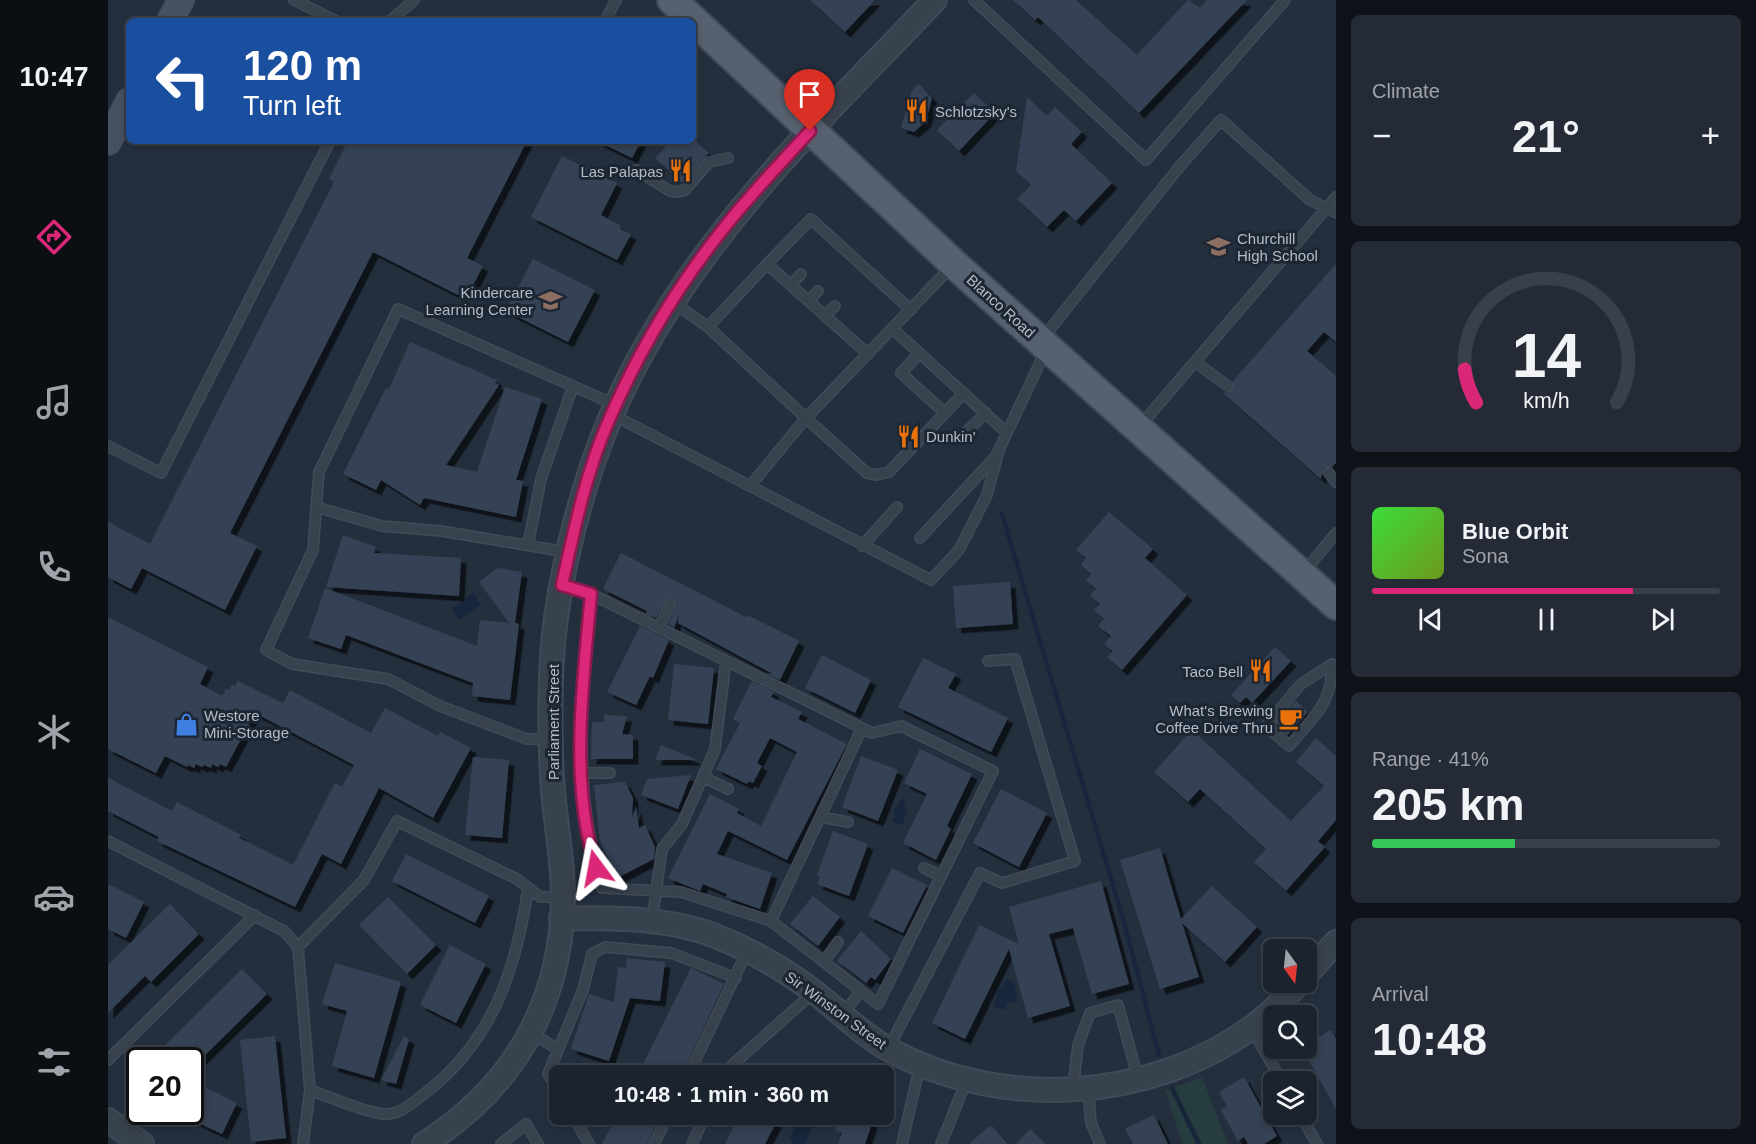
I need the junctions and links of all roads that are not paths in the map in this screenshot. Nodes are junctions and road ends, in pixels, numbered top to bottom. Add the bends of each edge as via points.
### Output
1 (181, 0) edge
2 (294, 0) edge
3 (414, 0) edge
4 (616, 0) edge
5 (672, 0) edge
6 (935, 0) edge
7 (974, 0) edge
8 (1285, 0) edge
9 (172, 18) edge
10 (330, 18) edge
11 (393, 18) edge
12 (607, 18) edge
13 (691, 18) edge
14 (696, 23) edge
15 (126, 107) edge
16 (810, 131) junction
17 (108, 142) edge
18 (328, 144) edge
19 (728, 159) dead end
20 (636, 170) dead end
21 (1336, 198) edge
22 (1327, 208) junction
23 (1336, 213) edge
24 (767, 264) junction
25 (954, 264) junction
26 (801, 274) dead end
27 (791, 285) junction
28 (818, 291) dead end
29 (672, 301) junction
30 (809, 301) junction
31 (835, 306) dead end
32 (911, 310) junction
33 (825, 316) junction
34 (708, 327) junction
35 (893, 329) junction
36 (1043, 345) junction
37 (920, 353) junction
38 (868, 354) junction
39 (1195, 362) junction
40 (573, 386) junction
41 (1228, 386) dead end
42 (964, 393) junction
43 (614, 410) junction
44 (945, 413) junction
45 (986, 413) junction
46 (806, 418) junction
47 (1137, 429) junction
48 (1007, 433) junction
49 (962, 436) dead end
50 (108, 446) edge
51 (999, 450) junction
52 (1328, 472) dead end
53 (1336, 482) edge
54 (750, 486) junction
55 (316, 507) junction
56 (897, 507) dead end
57 (1336, 533) edge
58 (920, 538) dead end
59 (528, 545) junction
60 (862, 546) junction
61 (569, 552) junction
62 (1302, 575) junction
63 (562, 585) junction
64 (591, 594) junction
65 (670, 604) dead end
66 (1336, 605) edge
67 (659, 627) junction
68 (726, 661) junction
69 (988, 661) dead end
70 (1332, 685) joint
71 (862, 728) junction
72 (550, 739) junction
73 (582, 773) junction
74 (610, 773) dead end
75 (703, 777) junction
76 (728, 789) dead end
77 (820, 817) junction
78 (848, 822) dead end
79 (108, 841) edge
80 (924, 868) dead end
81 (941, 876) junction
82 (528, 889) junction
83 (656, 891) junction
84 (562, 908) junction
85 (255, 915) junction
86 (652, 921) junction
87 (771, 921) junction
88 (838, 942) dead end
89 (1336, 942) edge
90 (298, 947) junction
91 (747, 951) junction
92 (824, 962) junction
93 (1317, 963) edge
94 (736, 978) junction
95 (861, 991) junction
96 (814, 992) junction
97 (1288, 993) edge
98 (841, 1016) junction
99 (1252, 1027) junction
100 (531, 1033) junction
101 (888, 1048) junction
102 (558, 1049) junction
103 (108, 1060) edge
104 (920, 1064) junction
105 (552, 1065) edge
106 (693, 1065) edge
107 (732, 1065) edge
108 (1276, 1071) edge
109 (967, 1079) junction
110 (1138, 1080) junction
111 (1081, 1089) junction
112 (310, 1090) junction
113 (578, 1125) edge
114 (664, 1125) edge
115 (701, 1125) edge
116 (1306, 1125) edge
117 (110, 1126) edge
118 (142, 1144) edge
119 (303, 1144) edge
120 (424, 1144) edge
121 (501, 1144) edge
122 (538, 1144) edge
123 (589, 1144) edge
124 (654, 1144) edge
125 (692, 1144) edge
126 (902, 1144) edge
127 (941, 1144) edge
128 (1100, 1144) edge
129 (1317, 1144) edge

1 - 9 main road
2 - 10 lane
3 - 11 lane
4 - 12 lane
5 - 13 main road, Blanco Road
6 - 16 street, Parliament Street
7 - 8 lane via 1146,160
14 - 16 main road, Blanco Road
15 - 17 main road
16 - 25 main road, Blanco Road
16 - 29 street, Parliament Street via 719,233
18 - 50 lane via 161,473
19 - 20 lane via 709,162 685,190 678,192
21 - 22 lane
22 - 23 lane
22 - 36 lane via 1310,200 1221,120 1180,166
22 - 39 lane
24 - 27 lane
24 - 32 lane via 811,219 866,274
24 - 34 lane
25 - 32 lane
25 - 36 main road, Blanco Road
26 - 27 lane
27 - 30 lane
28 - 30 lane
29 - 34 lane
29 - 43 street, Parliament Street
30 - 33 lane
31 - 33 lane
32 - 35 lane
33 - 38 lane
34 - 46 lane
35 - 37 lane
35 - 38 lane
36 - 47 main road, Blanco Road
36 - 48 lane
37 - 42 lane
37 - 44 lane via 901,373
38 - 46 lane
39 - 41 lane
39 - 47 lane
40 - 43 lane
40 - 55 lane via 398,309 319,472
40 - 59 lane via 541,479
42 - 44 lane
42 - 45 lane
43 - 54 lane
43 - 61 street, Parliament Street via 579,510
44 - 46 lane via 889,472 877,476 867,473
45 - 48 lane
45 - 49 lane
46 - 54 lane
47 - 62 main road, Blanco Road
48 - 51 lane
51 - 58 lane
51 - 60 lane via 987,495 959,550 931,580
52 - 53 lane
54 - 60 lane
55 - 59 lane via 382,525
55 - 72 lane via 313,550 266,650 292,664 388,679 440,706 527,739
56 - 60 lane
57 - 62 lane
59 - 61 lane
61 - 63 street, Parliament Street
62 - 66 main road, Blanco Road
63 - 64 lane
63 - 72 street, Parliament Street via 551,675
64 - 67 lane
64 - 73 lane via 580,718
65 - 67 lane
67 - 68 lane
68 - 71 lane
68 - 75 lane via 716,749
69 - 101 lane via 1015,659 1075,861 1002,883 980,873
70 - 70 lane via 1332,664 1301,684 1266,726 1289,746 1327,700
71 - 77 lane
71 - 81 lane via 872,733 901,726 993,771
72 - 84 street, Parliament Street
73 - 74 lane
73 - 83 lane via 590,848 602,888
75 - 76 lane
75 - 83 lane via 682,824 662,849
77 - 78 lane
77 - 87 lane
79 - 85 lane
80 - 81 lane
81 - 95 lane via 878,1004
82 - 84 lane
82 - 90 lane via 517,879 397,821 364,880
82 - 112 lane via 515,956 494,1013 474,1045 443,1080 402,1110 384,1114
83 - 86 lane
83 - 87 lane via 681,892
84 - 86 street, Sir Winston Street
84 - 100 street, Parliament Street via 548,993
85 - 90 lane via 284,931
85 - 103 lane
86 - 91 street, Sir Winston Street via 706,933
87 - 92 lane
88 - 92 lane
89 - 93 street
90 - 112 lane
91 - 94 lane
91 - 96 street, Sir Winston Street
92 - 95 lane
94 - 102 lane via 670,953 605,947 597,950 592,954 583,990
94 - 106 lane
95 - 98 lane
96 - 98 street, Sir Winston Street
96 - 107 lane
97 - 99 street, Sir Winston Street
98 - 101 street, Sir Winston Street
99 - 108 lane
99 - 110 street, Sir Winston Street via 1200,1058
100 - 102 lane
100 - 120 street, Parliament Street via 488,1093 467,1114
101 - 104 street, Sir Winston Street
102 - 105 lane
104 - 109 street, Sir Winston Street
104 - 126 lane
109 - 111 street, Sir Winston Street via 1026,1089
109 - 127 lane
110 - 111 street, Sir Winston Street
110 - 111 lane via 1118,1005 1090,1013 1078,1045
111 - 128 lane
112 - 119 lane
113 - 123 lane
114 - 124 lane
115 - 125 lane
116 - 129 lane
117 - 118 street
121 - 122 lane via 526,1124

